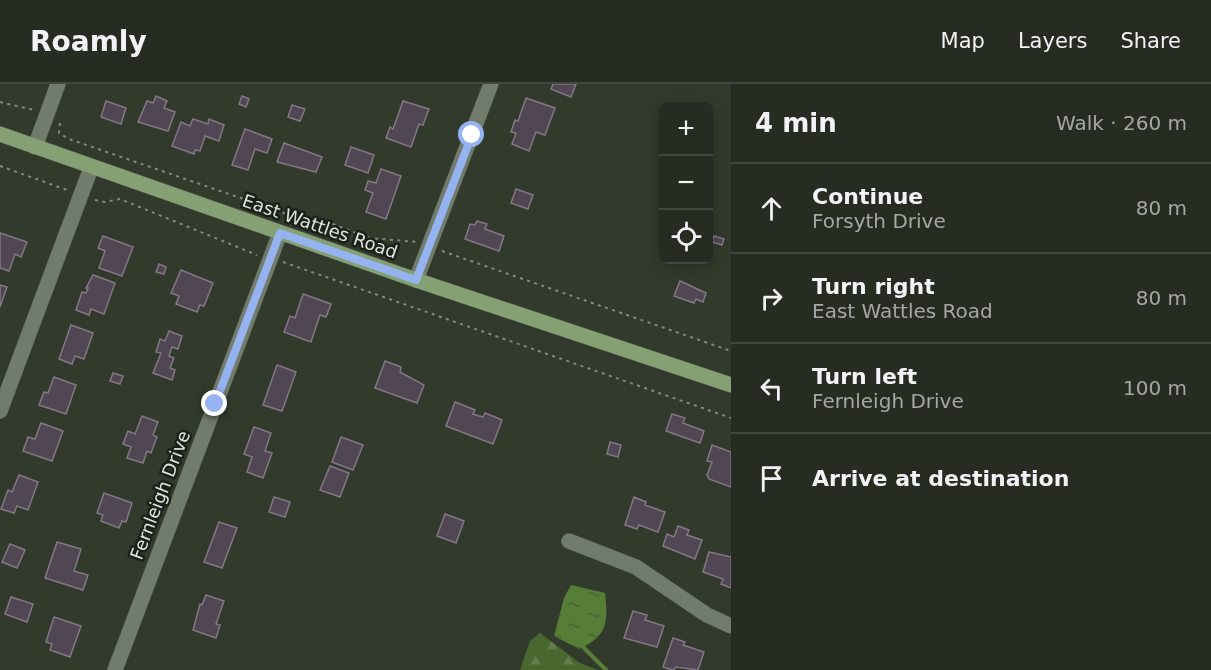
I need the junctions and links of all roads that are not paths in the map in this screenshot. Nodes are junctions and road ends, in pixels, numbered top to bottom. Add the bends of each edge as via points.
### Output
1 (58, 84) edge
2 (491, 84) edge
3 (0, 134) edge
4 (35, 147) junction
5 (91, 168) junction
6 (280, 233) junction
7 (416, 280) junction
8 (731, 385) edge
9 (0, 411) edge
10 (569, 541) dead end
11 (731, 626) edge
12 (115, 670) edge

1 - 4 street
2 - 7 street
3 - 4 main road, East Wattles Road
4 - 5 main road, East Wattles Road
5 - 6 main road, East Wattles Road
5 - 9 street
6 - 7 main road, East Wattles Road
6 - 12 street, Fernleigh Drive
7 - 8 main road, East Wattles Road
10 - 11 street via 636,567 707,615

